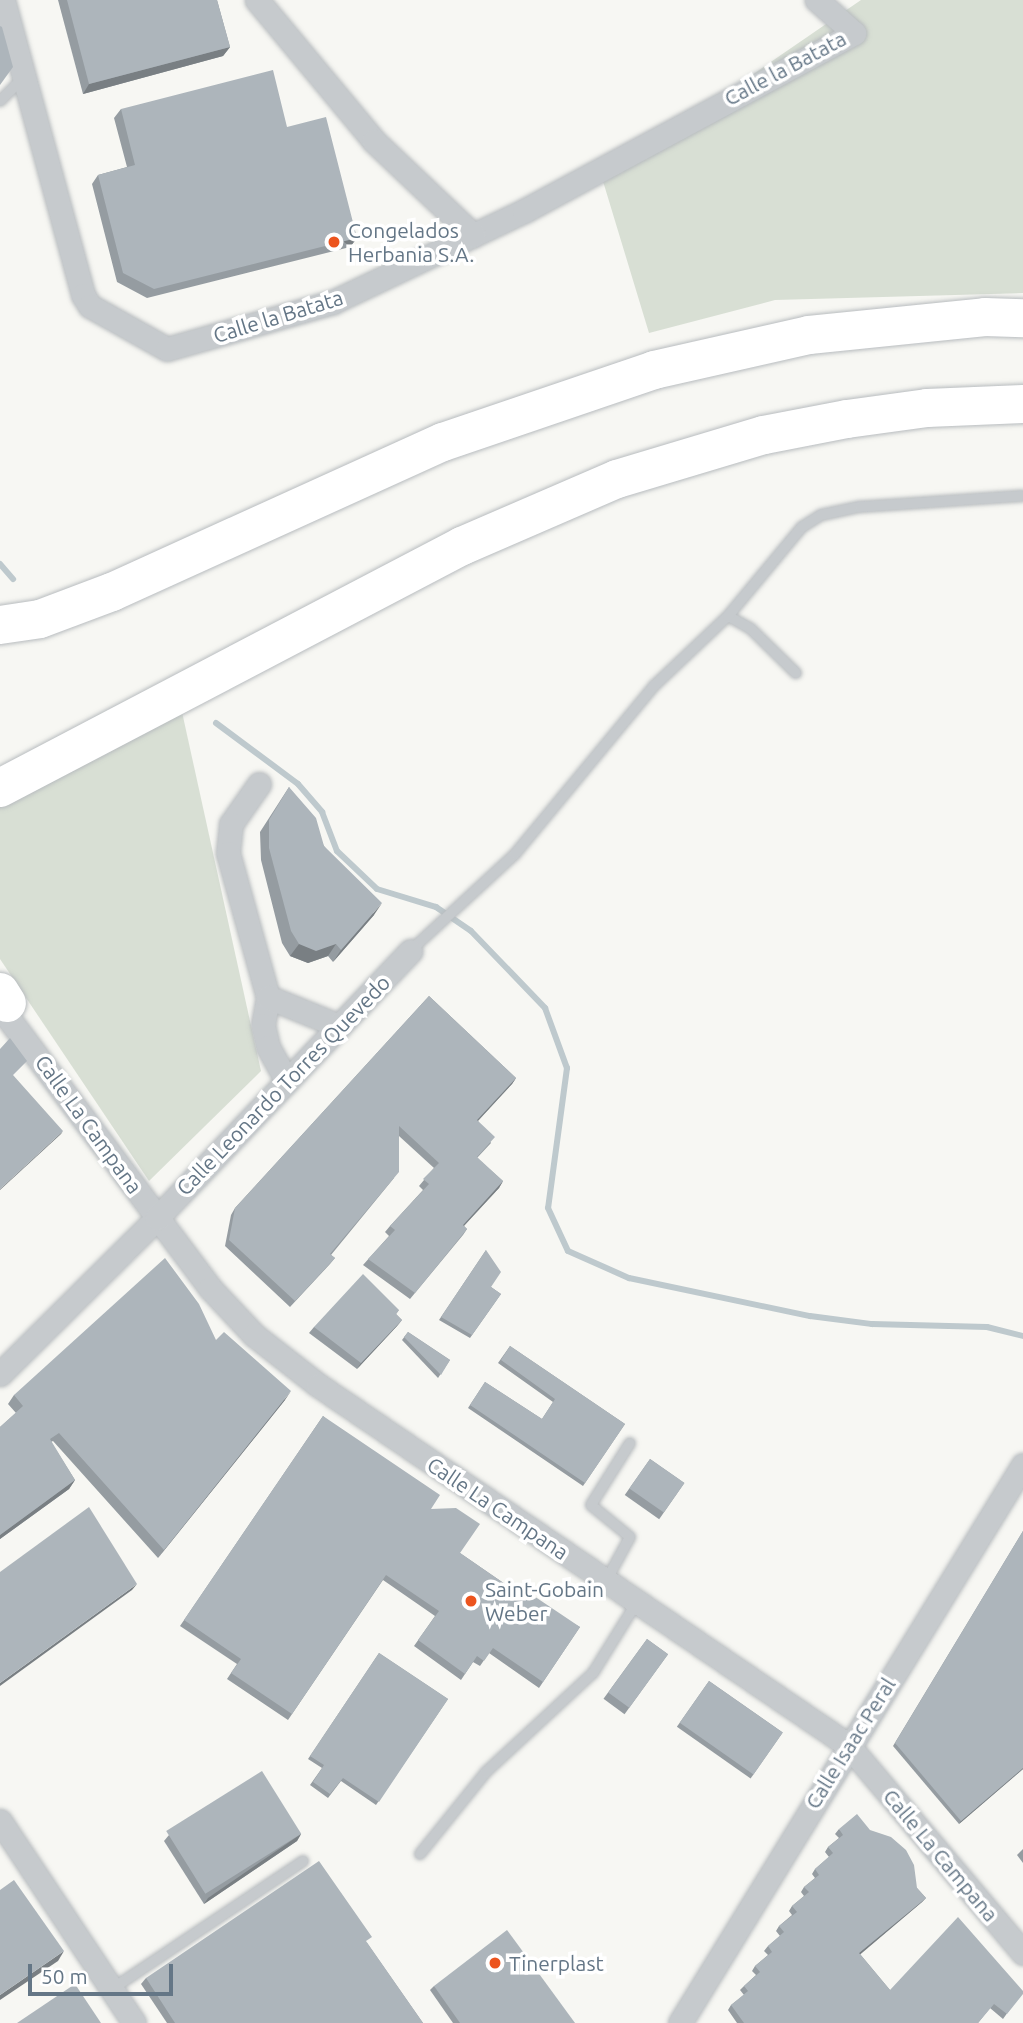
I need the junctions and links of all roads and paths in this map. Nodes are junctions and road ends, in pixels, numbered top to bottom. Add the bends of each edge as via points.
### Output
1 (2, 0) edge
2 (257, 0) edge
3 (817, 0) edge
4 (24, 77) junction
5 (0, 101) edge
6 (473, 235) junction
7 (1023, 318) edge
8 (1023, 404) edge
9 (1023, 496) edge
10 (728, 616) junction
11 (0, 625) edge
12 (796, 673) dead end
13 (260, 784) dead end
14 (0, 788) edge
15 (410, 951) joint
16 (268, 997) junction
17 (4, 1004) edge
18 (339, 1026) junction
19 (287, 1081) junction
20 (157, 1218) junction
21 (0, 1374) edge
22 (629, 1443) dead end
23 (1023, 1465) edge
24 (606, 1580) junction
25 (637, 1602) junction
26 (848, 1745) junction
27 (0, 1821) edge
28 (420, 1854) dead end
29 (303, 1861) dead end
30 (1023, 1953) edge
31 (112, 1989) junction
32 (134, 2023) edge
33 (680, 2023) edge

1 - 4 street, Calle la Batata
2 - 6 street via 374,141
3 - 6 street, Calle la Batata via 854,33
4 - 5 lane
4 - 6 street, Calle la Batata via 90,306 167,349 333,302
7 - 11 highway via 960,319 809,335 654,370 443,442 112,593 40,619
8 - 14 highway via 927,408 847,419 764,435 617,479 462,546
9 - 10 lane via 921,499 821,515 802,527
10 - 12 lane via 751,629
10 - 15 lane via 654,686 515,854
13 - 16 street via 231,824 228,853
15 - 18 street, Calle Leonardo Torres Quevedo
16 - 18 street
16 - 19 street via 263,1025 268,1047
17 - 20 street, Calle La Campana
18 - 19 street, Calle Leonardo Torres Quevedo
19 - 20 street, Calle Leonardo Torres Quevedo
20 - 21 street, Calle Leonardo Torres Quevedo
20 - 24 street, Calle La Campana via 210,1288 254,1335 318,1385
22 - 24 lane via 591,1505 630,1537
23 - 26 street, Calle Isaac Peral
24 - 25 street, Calle La Campana
25 - 26 street, Calle La Campana
25 - 28 lane via 593,1672 486,1772
26 - 30 street, Calle La Campana
26 - 33 street, Calle Isaac Peral
27 - 31 street
29 - 31 lane
31 - 32 street

